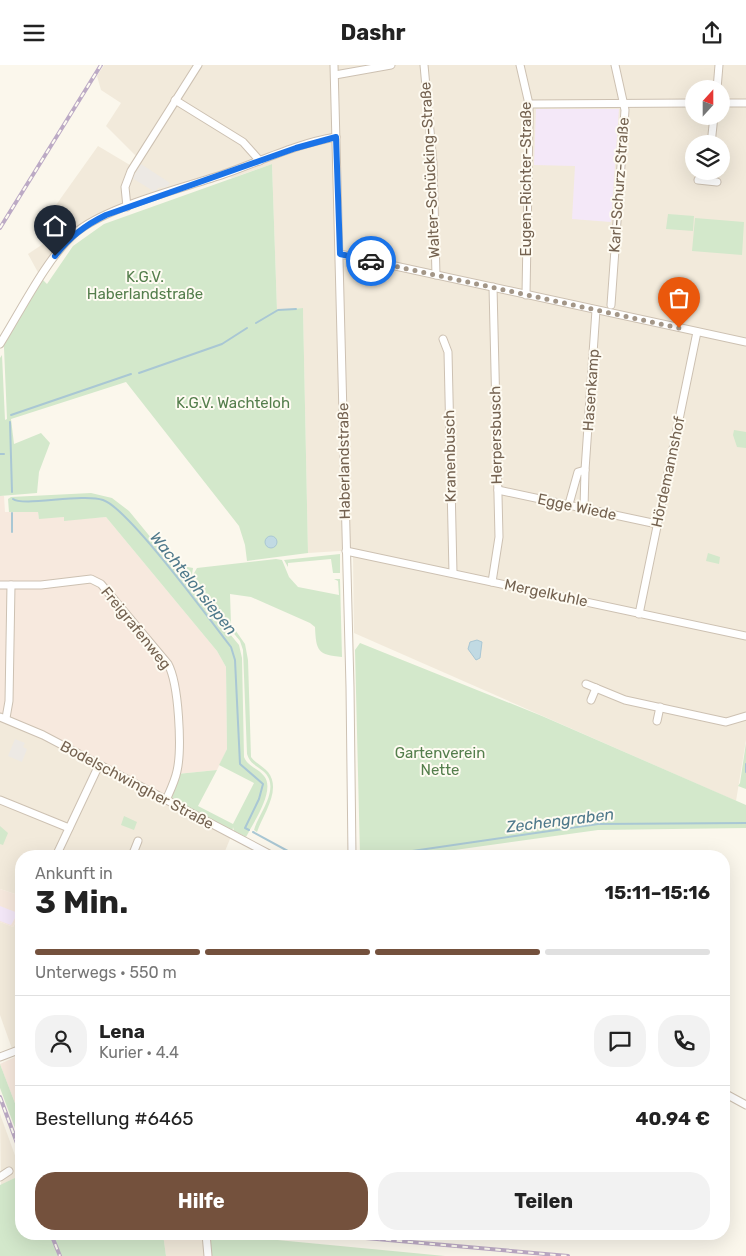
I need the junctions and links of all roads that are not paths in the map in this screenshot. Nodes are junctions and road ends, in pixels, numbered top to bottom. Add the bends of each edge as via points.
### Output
1 (198, 65) edge
2 (334, 65) edge
3 (391, 65) edge
4 (424, 65) edge
5 (520, 65) edge
6 (615, 65) edge
7 (719, 65) edge
8 (335, 75) junction
9 (718, 80) edge
10 (175, 100) junction
11 (685, 103) edge
12 (730, 103) edge
13 (746, 103) edge
14 (624, 104) junction
15 (528, 105) junction
16 (336, 137) junction
17 (260, 161) junction
18 (698, 180) dead end
19 (706, 181) joint
20 (717, 182) dead end
21 (127, 207) junction
22 (340, 254) junction
23 (436, 275) junction
24 (492, 287) junction
25 (526, 295) junction
26 (611, 305) dead end
27 (596, 309) junction
28 (697, 331) junction
29 (443, 339) dead end
30 (746, 342) edge
31 (0, 344) edge
32 (586, 470) junction
33 (498, 490) junction
34 (569, 504) junction
35 (584, 508) junction
36 (657, 524) junction
37 (346, 551) junction
38 (453, 573) junction
39 (492, 582) junction
40 (0, 585) edge
41 (11, 585) junction
42 (639, 614) junction
43 (746, 636) edge
44 (586, 684) dead end
45 (596, 688) junction
46 (591, 700) dead end
47 (660, 707) junction
48 (746, 716) edge
49 (3, 718) edge
50 (657, 721) dead end
51 (99, 765) junction
52 (0, 800) edge
53 (166, 800) junction
54 (69, 828) junction
55 (138, 841) dead end
56 (59, 850) edge
57 (134, 850) edge
58 (262, 850) edge
59 (352, 850) edge
60 (15, 1051) edge
61 (0, 1057) edge
62 (730, 1096) edge
63 (746, 1105) edge
64 (9, 1171) dead end
65 (0, 1177) edge
66 (207, 1240) edge
67 (208, 1256) edge

1 - 10 street
2 - 8 street, Haberlandstraße
3 - 8 street
4 - 23 street, Walter-Schücking-Straße
5 - 15 street, Eugen-Richter-Straße
6 - 14 street, Karl-Schurz-Straße
7 - 9 street
8 - 16 street, Haberlandstraße
10 - 17 street via 243,143
10 - 21 street via 128,178 124,198
11 - 14 street
12 - 13 street
14 - 15 street
14 - 26 street, Karl-Schurz-Straße
15 - 25 street, Eugen-Richter-Straße
16 - 17 street
16 - 22 street, Haberlandstraße
17 - 21 street
18 - 19 street
19 - 20 street
21 - 31 street via 87,225 68,241 55,256
22 - 23 street
22 - 37 street, Haberlandstraße
23 - 24 street
24 - 25 street
24 - 33 street, Herpersbusch
25 - 27 street
27 - 28 street
27 - 32 street, Hasenkamp
28 - 30 street
28 - 36 street, Hördemannshof
29 - 38 street, Kranenbusch via 448,352
32 - 34 street via 576,475
32 - 35 street, Hasenkamp
33 - 34 street, Egge Wiede
33 - 39 street, Herpersbusch via 498,548
34 - 35 street, Egge Wiede
35 - 36 street, Egge Wiede
36 - 42 street, Hördemannshof
37 - 38 street, Mergelkuhle
37 - 59 street, Haberlandstraße
38 - 39 street, Mergelkuhle
39 - 42 street, Mergelkuhle
40 - 41 street, Freigrafenweg
41 - 49 street via 9,701
41 - 53 street, Freigrafenweg via 92,579 102,584 168,664 177,693 178,764
42 - 43 street, Mergelkuhle
44 - 45 street
45 - 46 street
45 - 47 street via 625,700
47 - 48 street via 726,722
47 - 50 street
49 - 51 street, Bodelschwingher Straße
51 - 53 street, Bodelschwingher Straße
51 - 54 street
52 - 54 street
53 - 58 street, Bodelschwingher Straße
54 - 56 street
55 - 57 street
60 - 61 street
62 - 63 street
64 - 65 street
66 - 67 street

